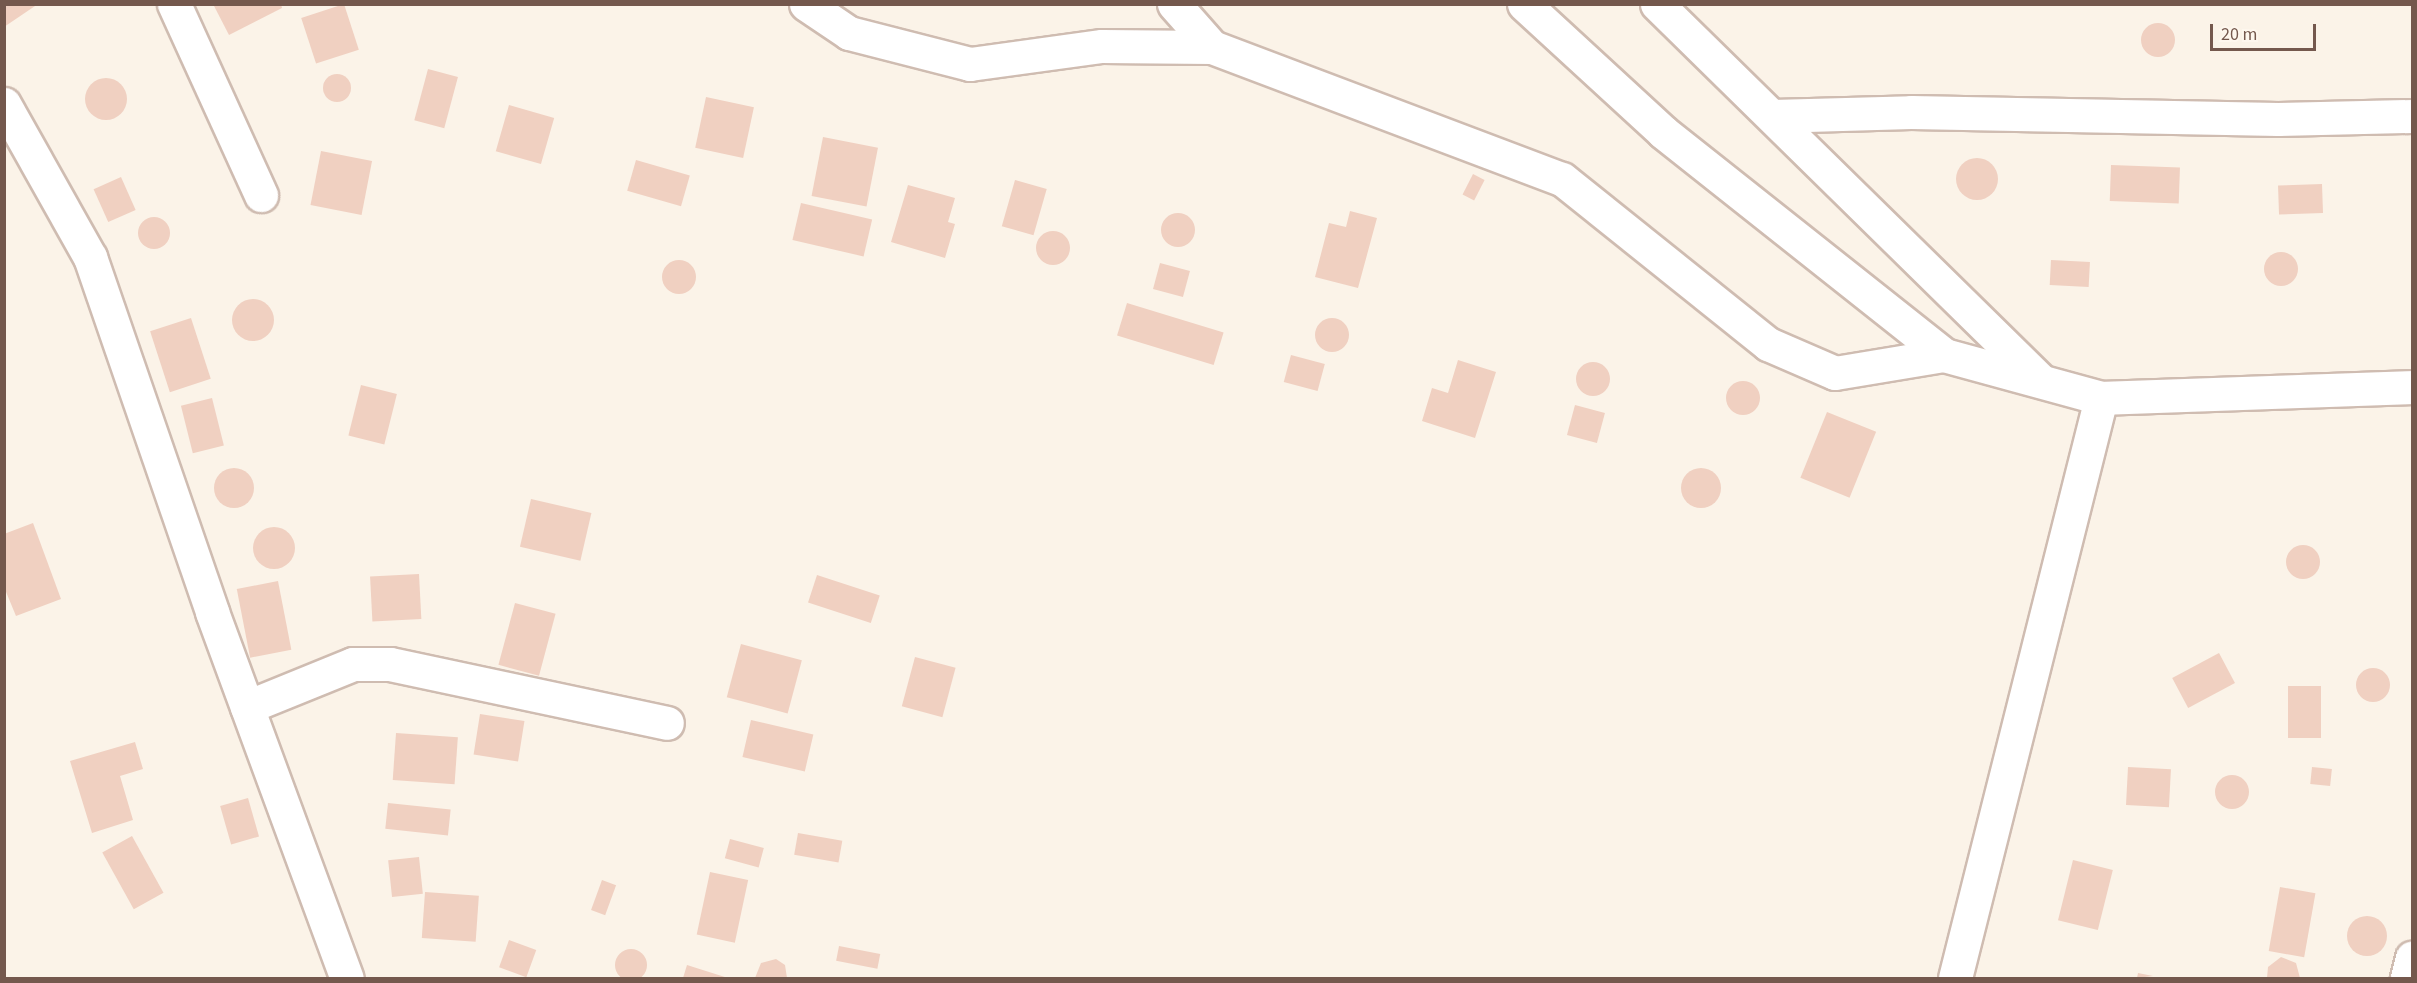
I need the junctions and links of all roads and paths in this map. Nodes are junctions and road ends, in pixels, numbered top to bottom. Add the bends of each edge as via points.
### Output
1 (174, 4) edge
2 (806, 4) edge
3 (1174, 4) edge
4 (1524, 4) edge
5 (1657, 4) edge
6 (1212, 47) junction
7 (4, 104) edge
8 (1772, 116) junction
9 (2412, 116) edge
10 (261, 195) dead end
11 (1944, 355) junction
12 (2042, 382) junction
13 (2412, 387) edge
14 (2101, 398) junction
15 (247, 707) junction
16 (667, 723) dead end
17 (2412, 958) edge
18 (347, 978) edge
19 (1955, 978) edge
20 (2407, 978) edge

1 - 10 street
2 - 6 street via 849,33 970,64 1102,46
3 - 6 street
4 - 11 street via 1663,132
5 - 8 street
6 - 11 street via 1562,179 1768,344 1835,373
7 - 15 street via 90,257
8 - 9 street via 1911,111 2278,119
8 - 12 street
11 - 12 street
12 - 14 street
13 - 14 street
14 - 19 street
15 - 16 street via 353,664 390,664
15 - 18 street
17 - 20 street

